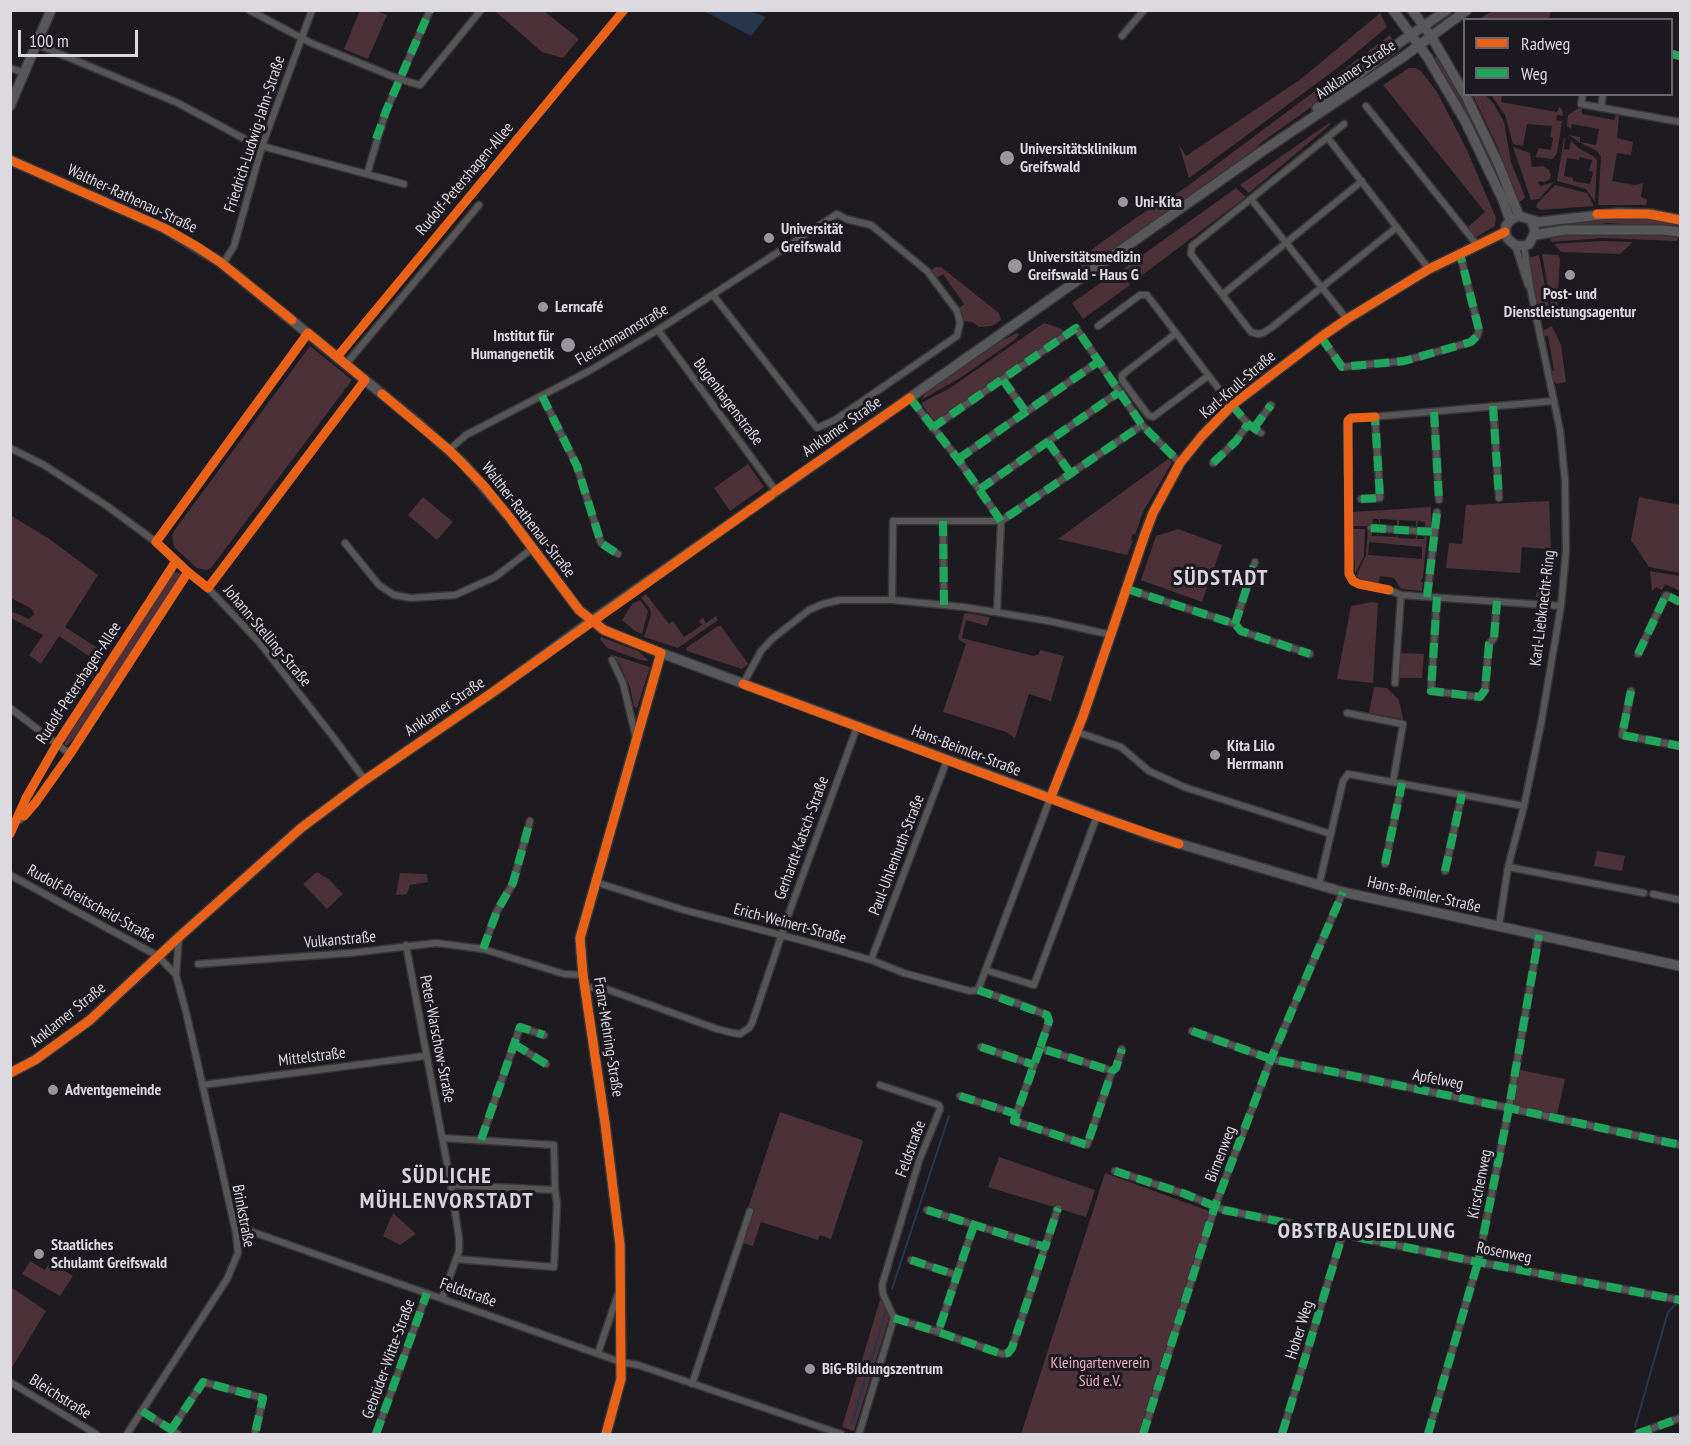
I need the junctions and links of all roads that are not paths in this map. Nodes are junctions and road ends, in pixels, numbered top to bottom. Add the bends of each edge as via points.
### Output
1 (51, 10) edge
2 (249, 10) edge
3 (312, 10) edge
4 (430, 10) edge
5 (481, 10) edge
6 (1144, 10) edge
7 (1393, 10) edge
8 (1412, 10) edge
9 (1447, 10) edge
10 (1467, 10) edge
11 (1425, 26) junction
12 (1412, 35) junction
13 (1122, 36) dead end
14 (1431, 36) junction
15 (301, 38) junction
16 (36, 44) junction
17 (1419, 45) junction
18 (10, 68) edge
19 (24, 73) junction
20 (399, 80) junction
21 (1463, 91) edge
22 (1466, 96) edge
23 (1583, 96) edge
24 (1604, 96) edge
25 (10, 106) edge
26 (1366, 106) dead end
27 (1601, 108) junction
28 (1680, 122) edge
29 (1344, 124) dead end
30 (1328, 138) junction
31 (262, 146) junction
32 (1261, 152) junction
33 (10, 160) edge
34 (367, 174) junction
35 (1362, 181) junction
36 (404, 184) dead end
37 (1251, 199) junction
38 (479, 205) dead end
39 (1514, 218) junction
40 (1680, 220) edge
41 (1532, 221) junction
42 (1397, 227) junction
43 (1680, 232) edge
44 (1535, 236) junction
45 (1513, 241) junction
46 (1476, 243) junction
47 (1286, 244) junction
48 (1460, 254) junction
49 (223, 264) junction
50 (1429, 269) junction
51 (934, 279) joint
52 (1320, 288) junction
53 (1222, 294) junction
54 (713, 295) junction
55 (1347, 319) junction
56 (1098, 326) dead end
57 (658, 330) junction
58 (308, 333) junction
59 (1175, 334) junction
60 (1321, 337) junction
61 (1098, 362) junction
62 (346, 364) junction
63 (1208, 376) junction
64 (364, 380) junction
65 (1003, 380) junction
66 (1119, 392) junction
67 (542, 396) junction
68 (910, 398) junction
69 (1554, 401) junction
70 (1232, 405) junction
71 (1270, 405) dead end
72 (1493, 406) junction
73 (1026, 412) junction
74 (1434, 412) junction
75 (1375, 417) junction
76 (1142, 425) junction
77 (1251, 426) junction
78 (933, 428) junction
79 (1261, 433) dead end
80 (1048, 442) junction
81 (10, 448) edge
82 (449, 450) junction
83 (958, 459) junction
84 (1180, 463) junction
85 (1213, 463) dead end
86 (1071, 474) junction
87 (1348, 474) dead end
88 (980, 489) junction
89 (776, 491) junction
90 (1499, 498) dead end
91 (1361, 499) dead end
92 (1439, 500) dead end
93 (1437, 512) dead end
94 (1349, 518) dead end
95 (943, 521) junction
96 (1001, 521) junction
97 (1371, 528) dead end
98 (1434, 532) junction
99 (156, 542) junction
100 (345, 543) dead end
101 (533, 548) junction
102 (618, 554) dead end
103 (176, 561) junction
104 (1255, 562) dead end
105 (188, 572) junction
106 (208, 588) junction
107 (1127, 589) junction
108 (1401, 595) junction
109 (1427, 597) junction
110 (1437, 597) junction
111 (892, 600) junction
112 (1497, 601) junction
113 (1680, 602) edge
114 (944, 605) junction
115 (1562, 606) junction
116 (997, 612) junction
117 (591, 621) junction
118 (1235, 624) junction
119 (1112, 635) junction
120 (661, 653) junction
121 (1310, 654) dead end
122 (1638, 654) dead end
123 (612, 660) dead end
124 (1395, 683) dead end
125 (743, 684) junction
126 (1631, 691) dead end
127 (10, 708) edge
128 (1347, 713) dead end
129 (856, 727) junction
130 (1077, 732) junction
131 (637, 741) junction
132 (57, 744) junction
133 (1680, 746) edge
134 (70, 753) junction
135 (947, 760) junction
136 (365, 780) junction
137 (1394, 782) junction
138 (1402, 783) junction
139 (1462, 794) junction
140 (1050, 799) junction
141 (1524, 806) junction
142 (1097, 816) junction
143 (530, 821) dead end
144 (16, 825) junction
145 (10, 834) edge
146 (1331, 834) junction
147 (1385, 864) dead end
148 (1508, 867) junction
149 (1446, 871) dead end
150 (10, 875) edge
151 (595, 882) junction
152 (1319, 885) junction
153 (1343, 891) junction
154 (1644, 893) dead end
155 (1653, 894) dead end
156 (1680, 900) edge
157 (1499, 927) junction
158 (1539, 935) junction
159 (180, 936) junction
160 (781, 936) junction
161 (406, 945) junction
162 (483, 949) junction
163 (158, 956) junction
164 (871, 960) junction
165 (198, 964) dead end
166 (1680, 966) edge
167 (985, 970) junction
168 (176, 975) junction
169 (583, 975) junction
170 (585, 989) junction
171 (978, 990) junction
172 (1192, 1031) dead end
173 (544, 1035) dead end
174 (514, 1044) junction
175 (981, 1047) dead end
176 (1040, 1048) junction
177 (1122, 1049) dead end
178 (425, 1056) junction
179 (1271, 1059) junction
180 (546, 1064) dead end
181 (1034, 1065) junction
182 (1112, 1071) junction
183 (10, 1073) edge
184 (202, 1085) junction
185 (880, 1085) dead end
186 (960, 1096) dead end
187 (1509, 1108) junction
188 (1016, 1114) junction
189 (442, 1138) junction
190 (481, 1140) junction
191 (1680, 1146) edge
192 (1115, 1171) dead end
193 (452, 1185) junction
194 (555, 1190) junction
195 (1215, 1206) junction
196 (1059, 1208) dead end
197 (927, 1210) dead end
198 (750, 1211) dead end
199 (974, 1225) junction
200 (236, 1233) junction
201 (1343, 1233) junction
202 (1045, 1246) junction
203 (456, 1259) junction
204 (911, 1260) dead end
205 (1478, 1262) junction
206 (956, 1275) junction
207 (621, 1285) junction
208 (427, 1293) junction
209 (442, 1298) junction
210 (1680, 1300) edge
211 (894, 1318) junction
212 (938, 1332) junction
213 (598, 1353) junction
214 (621, 1362) junction
215 (10, 1382) edge
216 (692, 1384) junction
217 (142, 1411) junction
218 (1680, 1418) edge
219 (171, 1430) junction
220 (96, 1434) edge
221 (127, 1434) edge
222 (178, 1434) edge
223 (255, 1434) edge
224 (376, 1434) edge
225 (606, 1434) edge
226 (841, 1434) edge
227 (859, 1434) edge
228 (1143, 1434) edge
229 (1282, 1434) edge
230 (1428, 1434) edge
231 (1637, 1434) edge

1 - 16 main road
2 - 15 street
3 - 15 street, Friedrich-Ludwig-Jahn-Straße
4 - 20 street
5 - 20 street via 420,85
6 - 13 street
7 - 12 main road
8 - 11 main road
9 - 11 main road, Anklamer Straße
10 - 14 main road, Anklamer Straße
11 - 12 main road, Anklamer Straße
11 - 14 main road
12 - 17 main road
12 - 32 main road, Anklamer Straße
14 - 17 main road, Anklamer Straße
14 - 21 main road
15 - 20 street
15 - 31 street, Friedrich-Ludwig-Jahn-Straße
16 - 19 main road
16 - 31 street via 178,103
17 - 32 main road, Anklamer Straße
17 - 39 main road
18 - 19 street
19 - 25 main road
20 - 34 street via 378,131
22 - 39 main road via 1498,164
23 - 27 street via 1581,104
24 - 27 street
26 - 46 street
27 - 28 street
29 - 30 street
30 - 35 street
30 - 37 street
31 - 34 street
31 - 49 street, Friedrich-Ludwig-Jahn-Straße via 234,246
32 - 68 main road, Anklamer Straße
33 - 49 main road, Walther-Rathenau-Straße via 164,228
34 - 36 street
35 - 42 street
35 - 47 street
37 - 47 street
37 - 53 street via 1192,246 1191,254
38 - 62 street
39 - 41 main road
39 - 45 main road
40 - 41 main road via 1618,213
41 - 44 main road
42 - 50 street
42 - 52 street
43 - 44 main road via 1564,230
44 - 45 main road via 1529,244
45 - 46 main road, Karl-Krull-Straße
45 - 69 street, Karl-Liebknecht-Ring via 1531,292
46 - 48 main road, Karl-Krull-Straße
47 - 52 street
47 - 53 street
48 - 50 main road, Karl-Krull-Straße
48 - 60 street via 1479,330 1472,342 1404,362 1342,367
49 - 58 main road, Walther-Rathenau-Straße
50 - 55 main road, Karl-Krull-Straße
51 - 54 street, Fleischmannstraße via 871,225 837,214
51 - 54 street, Anklamer Straße via 957,311 957,336 836,420 817,428
52 - 53 street via 1271,328 1257,334 1251,332
52 - 55 street
54 - 57 street, Fleischmannstraße
55 - 60 main road, Karl-Krull-Straße
56 - 59 street via 1140,295 1147,295
57 - 67 street, Fleischmannstraße
57 - 89 street, Bugenhagenstraße
58 - 62 main road, Walther-Rathenau-Straße
58 - 99 street
59 - 63 street
59 - 63 street via 1122,375 1146,412 1153,417
60 - 70 main road, Karl-Krull-Straße
61 - 65 street via 1076,328
61 - 66 street
61 - 73 street
62 - 64 main road, Walther-Rathenau-Straße
63 - 70 street
64 - 82 main road, Walther-Rathenau-Straße
64 - 106 street
65 - 73 street
65 - 78 street
66 - 76 street
66 - 80 street
67 - 82 street, Fleischmannstraße via 466,435
67 - 102 street via 577,466 601,543
68 - 78 street
68 - 89 main road, Anklamer Straße
69 - 72 street
69 - 115 street, Karl-Liebknecht-Ring via 1565,480
70 - 77 street, Karl-Krull-Straße
70 - 84 main road, Karl-Krull-Straße
71 - 77 street
72 - 74 street
72 - 90 street
73 - 83 street
74 - 75 street
74 - 92 street
75 - 87 street via 1347,421
75 - 91 street via 1380,498
76 - 84 street
76 - 86 street
77 - 79 street, Karl-Krull-Straße
77 - 85 street
78 - 83 street
80 - 86 street
80 - 88 street
81 - 99 street, Johann-Stelling-Straße via 80,488
82 - 101 main road, Walther-Rathenau-Straße via 491,494
83 - 88 street
84 - 107 main road, Karl-Krull-Straße via 1153,513
86 - 96 street
88 - 96 street
89 - 117 main road, Anklamer Straße
93 - 98 street
94 - 108 street via 1350,578
95 - 96 street
95 - 111 street via 893,521
95 - 114 street
96 - 116 street
97 - 98 street
98 - 109 street
99 - 103 street, Johann-Stelling-Straße
100 - 101 street via 379,585 394,595 411,598 454,595 495,577
101 - 117 main road, Walther-Rathenau-Straße
103 - 105 street, Johann-Stelling-Straße
103 - 132 street, Rudolf-Petershagen-Allee
104 - 118 street
105 - 106 street, Johann-Stelling-Straße
105 - 134 street, Rudolf-Petershagen-Allee
106 - 136 street, Johann-Stelling-Straße via 259,642
107 - 118 street
107 - 119 main road, Karl-Krull-Straße
108 - 109 street
108 - 124 street
109 - 110 street
110 - 112 street
110 - 112 street via 1431,691 1480,697 1485,690
111 - 114 street
111 - 125 street via 840,600 809,610 761,651
112 - 115 street
113 - 122 street via 1666,595
114 - 116 street
115 - 141 street, Karl-Liebknecht-Ring
116 - 119 street
117 - 120 main road, Hans-Beimler-Straße
117 - 136 main road, Anklamer Straße
118 - 121 street via 1240,631
119 - 130 main road, Karl-Krull-Straße
120 - 125 main road, Hans-Beimler-Straße
120 - 131 main road, Franz-Mehring-Straße
123 - 131 street via 623,683
125 - 129 main road, Hans-Beimler-Straße
126 - 133 street via 1622,735
127 - 132 street
128 - 137 street via 1403,724
129 - 135 main road, Hans-Beimler-Straße
129 - 160 street, Gerhardt-Katsch-Straße
130 - 140 main road, Karl-Krull-Straße
130 - 146 street via 1121,747 1149,771 1184,787
131 - 151 main road, Franz-Mehring-Straße
132 - 134 street
132 - 144 street, Rudolf-Petershagen-Allee
134 - 144 street, Rudolf-Petershagen-Allee
135 - 140 main road, Hans-Beimler-Straße
135 - 164 street, Paul-Uhlenhuth-Straße
136 - 159 main road, Anklamer Straße via 301,828
137 - 138 street
137 - 146 street via 1348,774
138 - 139 street
138 - 147 street
139 - 141 street
139 - 149 street
140 - 142 main road, Hans-Beimler-Straße
140 - 167 street
141 - 148 street, Karl-Liebknecht-Ring
142 - 152 main road, Hans-Beimler-Straße
142 - 167 street via 1034,985
143 - 162 street via 513,883
144 - 145 street, Rudolf-Petershagen-Allee
146 - 152 street
148 - 154 street
148 - 157 street, Karl-Liebknecht-Ring
150 - 163 street, Rudolf-Breitscheid-Straße
151 - 160 street, Erich-Weinert-Straße
151 - 169 main road, Franz-Mehring-Straße via 580,938
152 - 153 main road, Hans-Beimler-Straße
153 - 157 main road, Hans-Beimler-Straße
153 - 179 street, Birnenweg
155 - 156 street
157 - 158 main road, Hans-Beimler-Straße
158 - 166 main road, Hans-Beimler-Straße
158 - 187 street, Kirschenweg
159 - 163 main road, Anklamer Straße
159 - 168 street, Brinkstraße
160 - 164 street, Erich-Weinert-Straße
160 - 170 street, Gerhardt-Katsch-Straße via 752,1023 740,1034 598,986
161 - 162 street, Vulkanstraße via 436,943
161 - 165 street, Vulkanstraße
161 - 178 street, Peter-Warschow-Straße
162 - 169 street, Vulkanstraße via 564,974
163 - 168 street
163 - 183 main road, Anklamer Straße via 82,1026
164 - 171 street, Erich-Weinert-Straße via 921,978
167 - 171 street
168 - 184 street, Brinkstraße
169 - 170 main road, Franz-Mehring-Straße
170 - 207 main road, Franz-Mehring-Straße via 620,1245
171 - 176 street, Erich-Weinert-Straße via 1047,1015 1049,1021
172 - 179 street, Apfelweg
173 - 174 street via 520,1027
174 - 180 street
174 - 190 street
175 - 181 street
176 - 181 street
176 - 182 street
177 - 182 street
178 - 184 street, Mittelstraße
178 - 189 street, Peter-Warschow-Straße
179 - 187 street, Apfelweg
179 - 195 street, Birnenweg
181 - 188 street
182 - 188 street via 1087,1144 1014,1120
184 - 200 street, Brinkstraße
185 - 211 street, Feldstraße via 940,1109 919,1161 882,1285
186 - 188 street
187 - 191 street, Apfelweg
187 - 205 street, Kirschenweg
189 - 190 street
189 - 193 street, Peter-Warschow-Straße
190 - 194 street via 555,1145
192 - 195 street, Rosenweg
193 - 194 street
193 - 203 street, Peter-Warschow-Straße via 460,1245
194 - 203 street via 554,1268
195 - 201 street, Rosenweg
195 - 228 street, Birnenweg
196 - 202 street
197 - 199 street
198 - 216 street
199 - 202 street
199 - 206 street
200 - 208 street, Feldstraße via 250,1231
200 - 217 street, Brinkstraße via 238,1253 232,1270
201 - 205 street, Rosenweg
201 - 229 street, Hoher Weg
202 - 212 street via 1008,1353
203 - 209 street, Peter-Warschow-Straße
204 - 206 street
205 - 210 street, Rosenweg
205 - 230 street, Kirschenweg
206 - 212 street
207 - 213 street, Franz-Mehring-Straße
207 - 214 main road, Franz-Mehring-Straße
208 - 209 street, Feldstraße
208 - 224 street, Gebrüder-Witte-Straße
209 - 213 street, Feldstraße
211 - 212 street
211 - 227 street
213 - 214 street, Feldstraße
214 - 216 street, Feldstraße
214 - 225 main road, Franz-Mehring-Straße via 619,1391
215 - 220 street, Bleichstraße
216 - 226 street, Feldstraße
217 - 219 street
217 - 221 street, Brinkstraße
218 - 231 street
219 - 222 street
219 - 223 street via 203,1382 263,1398

